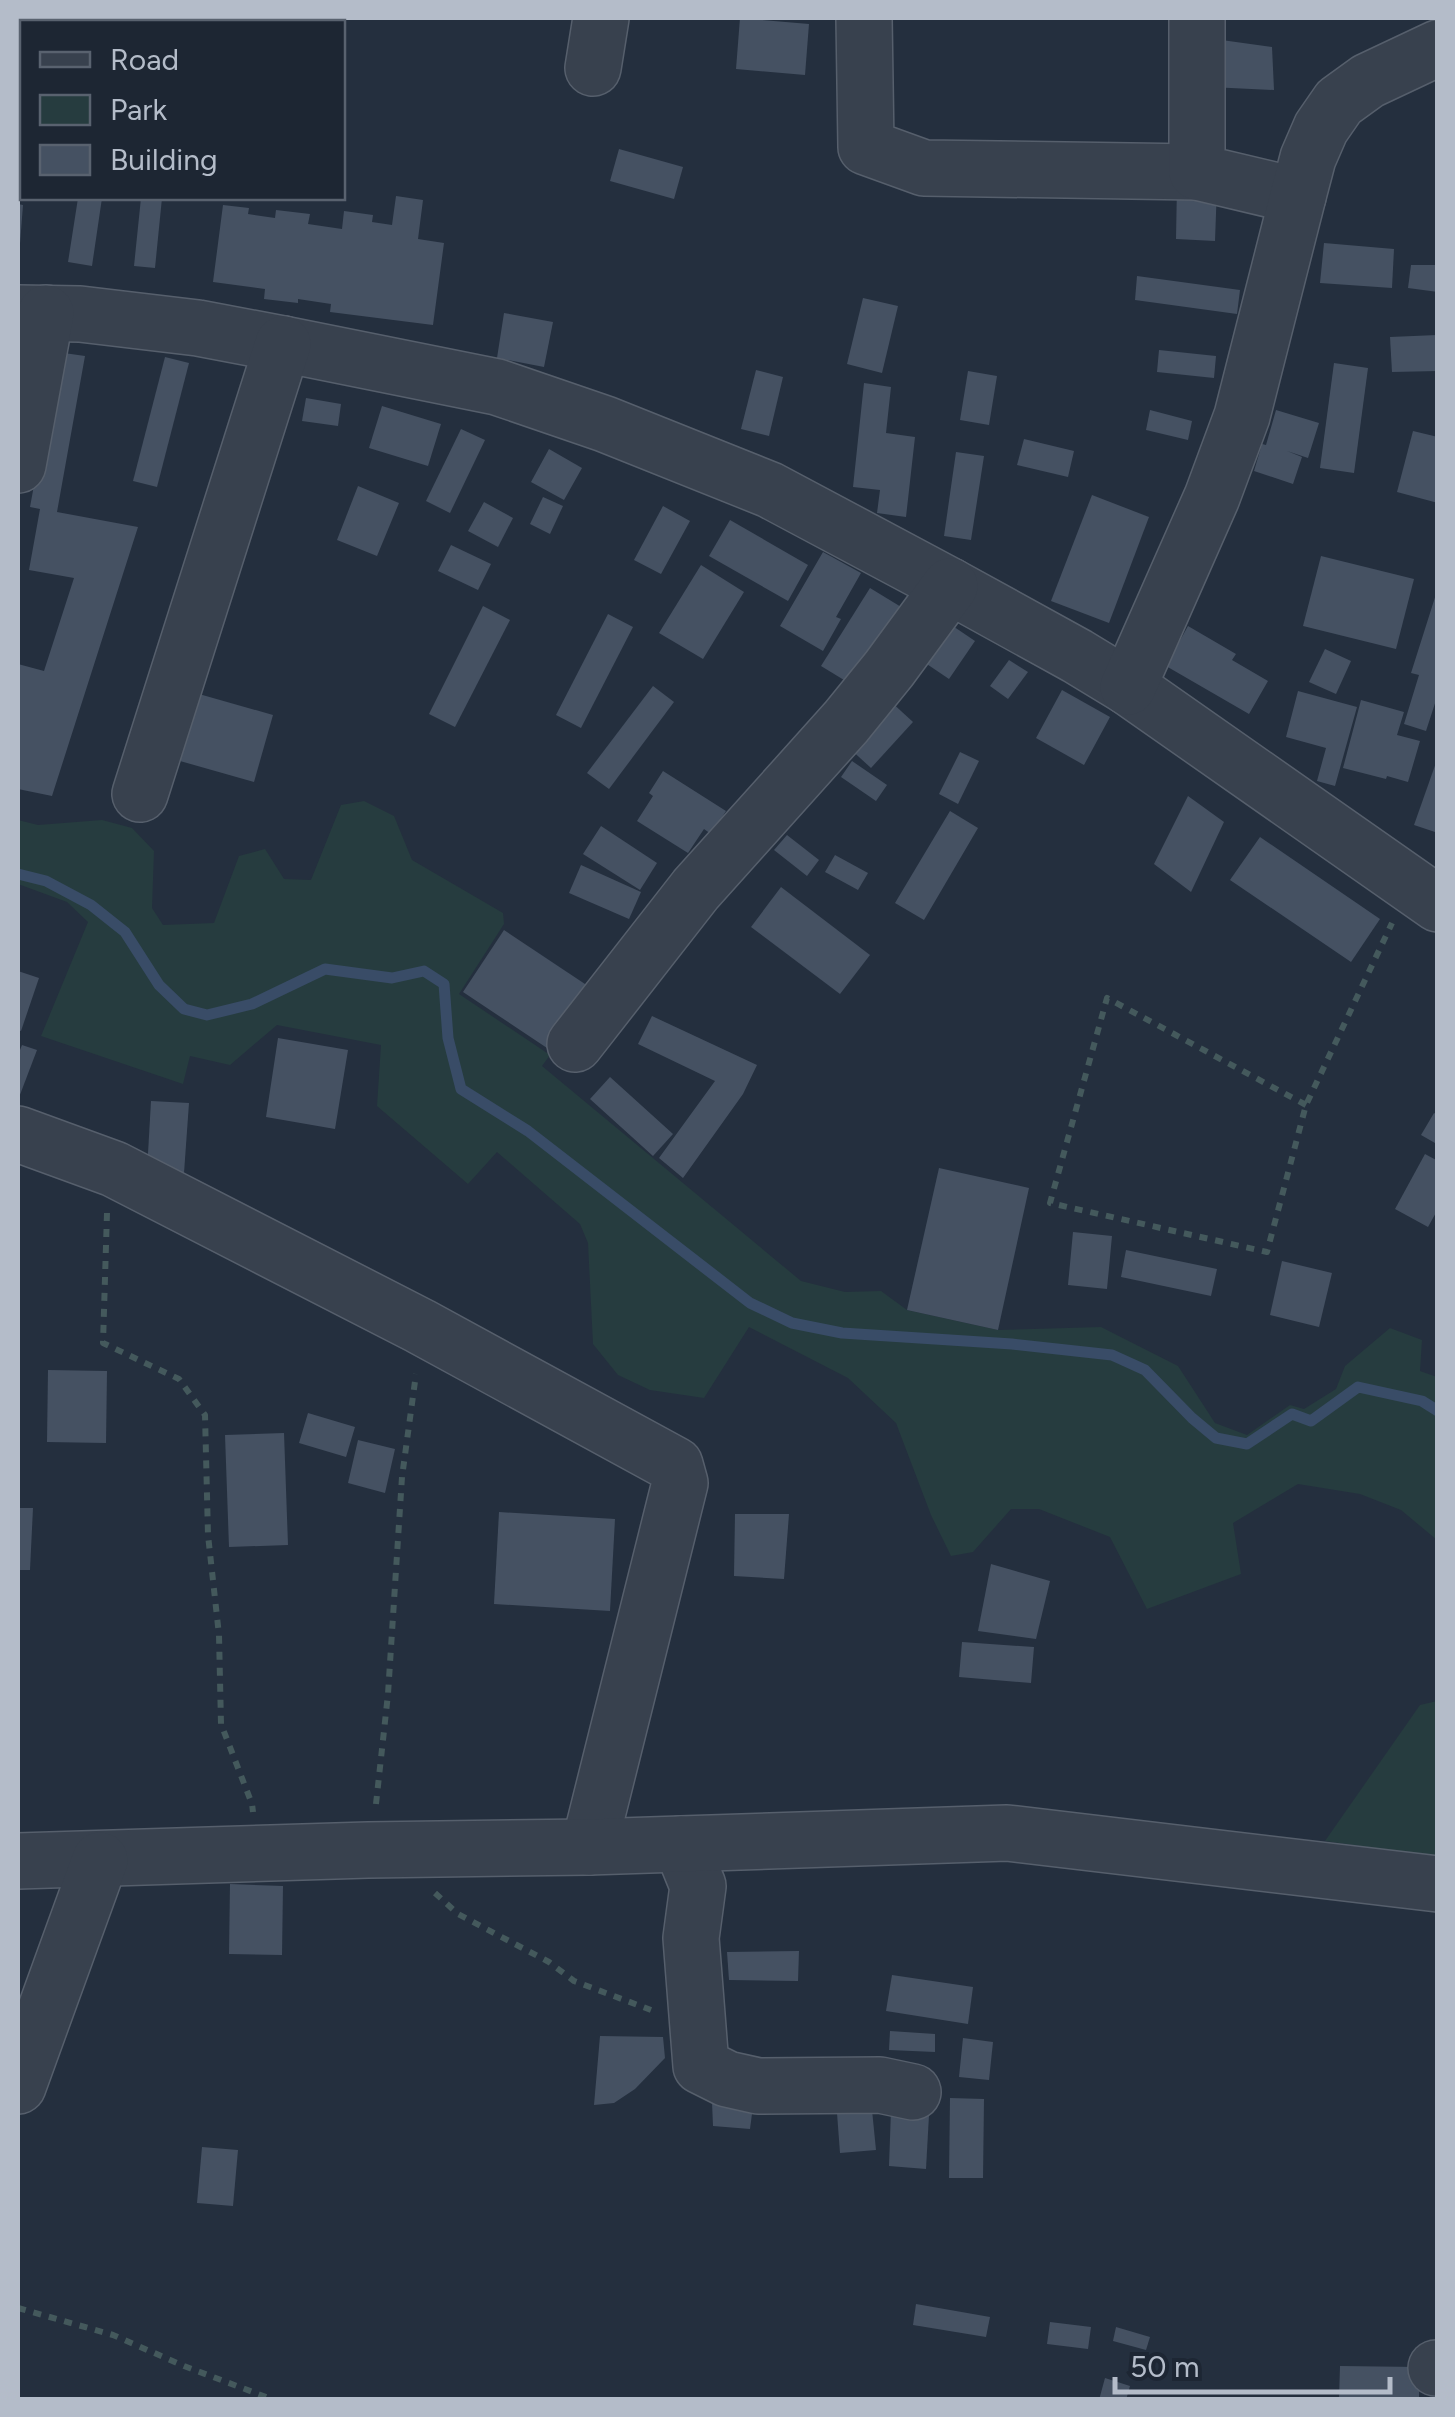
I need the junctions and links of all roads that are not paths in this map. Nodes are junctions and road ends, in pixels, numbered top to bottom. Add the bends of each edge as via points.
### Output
1 (864, 18) edge
2 (1197, 18) edge
3 (1438, 48) edge
4 (1197, 172) junction
5 (1298, 196) junction
6 (32, 313) edge
7 (283, 344) junction
8 (18, 465) edge
9 (950, 586) junction
10 (1128, 687) junction
11 (140, 794) dead end
12 (1424, 895) edge
13 (575, 1044) dead end
14 (18, 1134) edge
15 (681, 1844) junction
16 (589, 1847) junction
17 (100, 1860) junction
18 (18, 1862) edge
19 (1438, 1884) edge
20 (18, 2086) edge
21 (913, 2092) dead end

1 - 4 street via 866,147 924,168
2 - 4 street
3 - 5 street via 1339,102 1321,128
4 - 5 street
5 - 10 street via 1242,416
6 - 7 street via 198,328
6 - 8 street
7 - 9 street via 497,388 605,424 770,490
7 - 11 street
9 - 10 street
9 - 13 street via 846,722 696,889
10 - 12 street
14 - 16 street via 109,1167 675,1464 680,1482
15 - 16 street
15 - 19 street via 1008,1832
15 - 21 street via 698,1886 691,1938 701,2066 758,2086 880,2085
16 - 17 street
17 - 18 street
17 - 20 street

